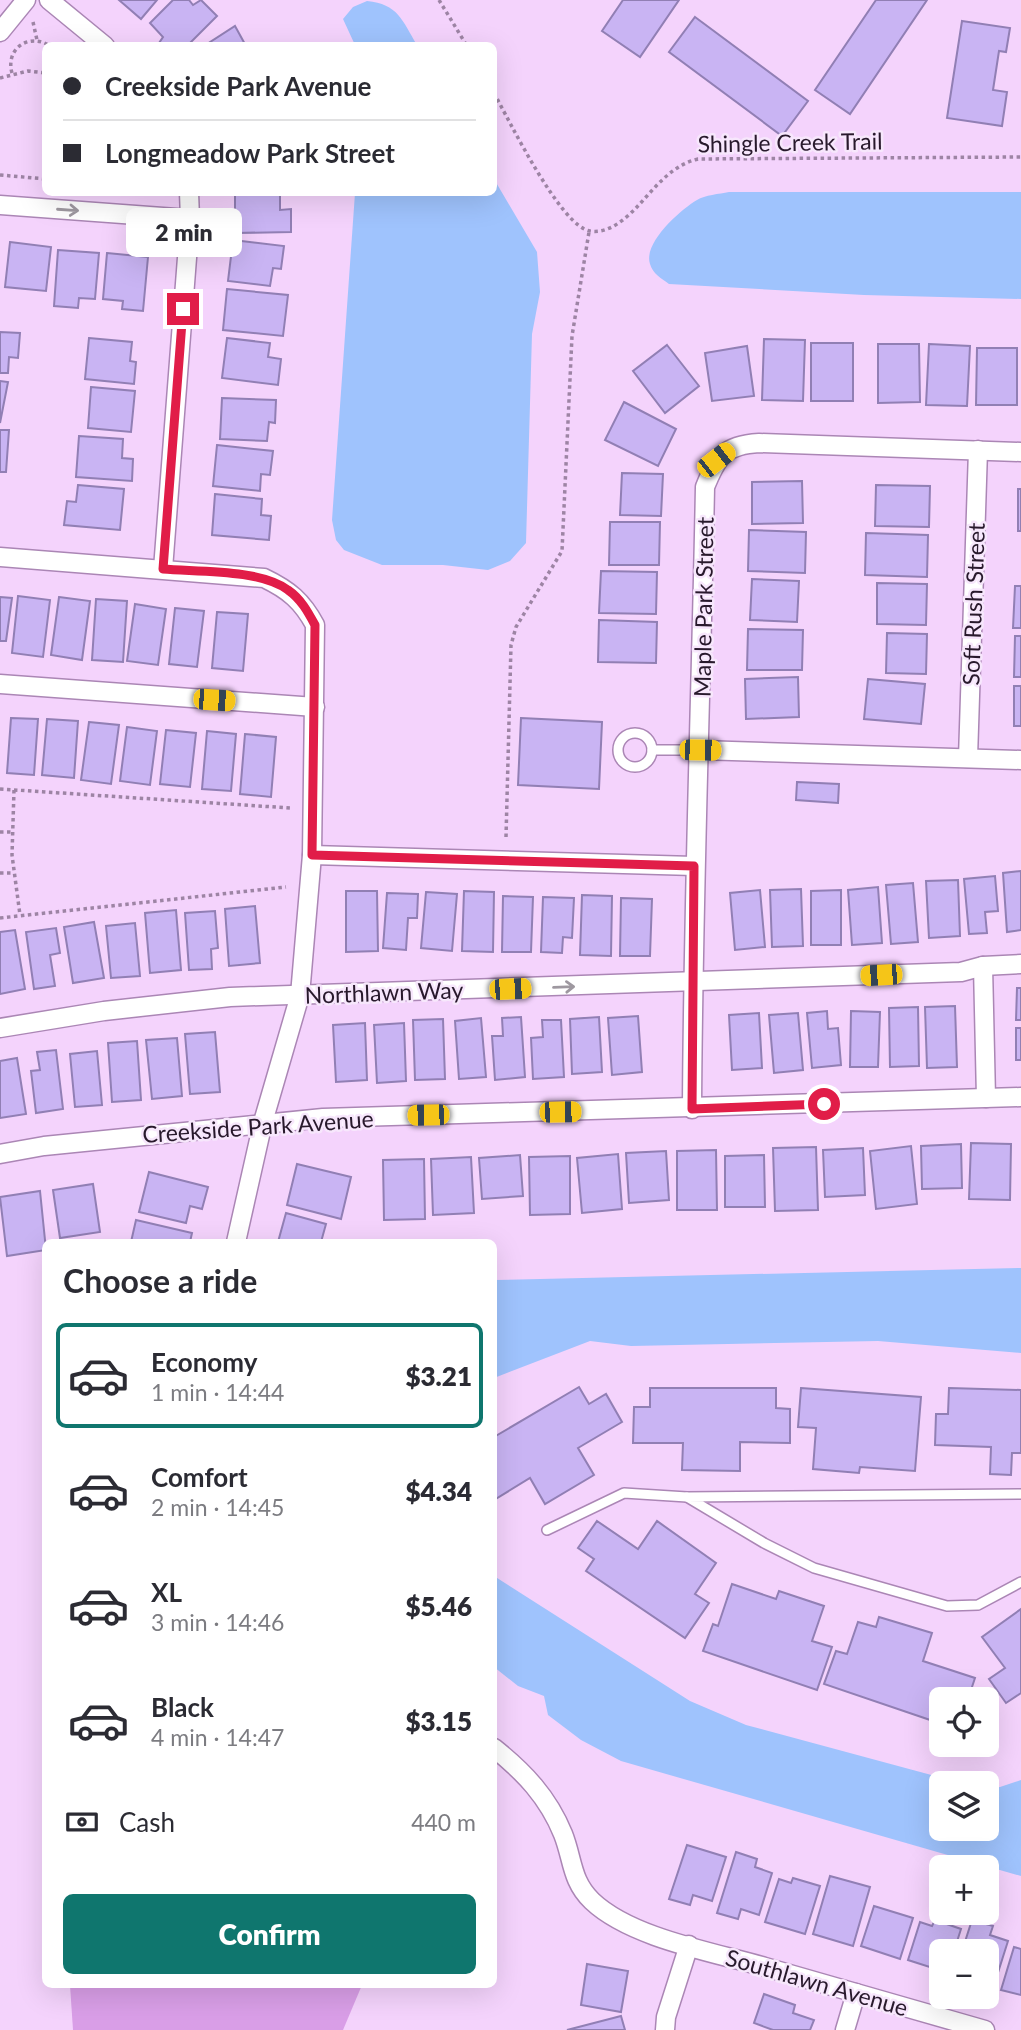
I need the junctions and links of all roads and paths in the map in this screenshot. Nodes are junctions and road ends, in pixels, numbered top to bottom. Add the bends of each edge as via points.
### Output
1 (49, 0) edge
2 (439, 0) edge
3 (28, 7) edge
4 (0, 32) edge
5 (37, 40) junction
6 (42, 42) edge
7 (100, 42) edge
8 (465, 42) edge
9 (12, 73) junction
10 (42, 73) edge
11 (0, 78) edge
12 (497, 98) edge
13 (1021, 157) edge
14 (0, 175) edge
15 (42, 178) edge
16 (189, 196) edge
17 (0, 205) edge
18 (190, 219) junction
19 (589, 231) junction
20 (978, 450) junction
21 (1021, 452) edge
22 (0, 557) edge
23 (163, 569) junction
24 (0, 684) edge
25 (315, 707) junction
26 (652, 750) dead end
27 (700, 750) junction
28 (968, 758) junction
29 (1021, 760) edge
30 (0, 789) edge
31 (14, 790) junction
32 (290, 808) dead end
33 (0, 832) edge
34 (12, 832) junction
35 (506, 837) dead end
36 (312, 855) junction
37 (694, 866) junction
38 (0, 873) edge
39 (14, 873) junction
40 (286, 887) dead end
41 (20, 915) junction
42 (0, 918) edge
43 (1021, 964) edge
44 (983, 966) junction
45 (692, 983) junction
46 (300, 995) junction
47 (0, 1028) edge
48 (1021, 1097) edge
49 (986, 1098) junction
50 (692, 1109) junction
51 (263, 1122) junction
52 (0, 1154) edge
53 (237, 1239) edge
54 (1021, 1494) edge
55 (687, 1497) junction
56 (547, 1530) dead end
57 (1021, 1581) edge
58 (497, 1750) edge
59 (689, 1945) junction
60 (856, 1993) junction
61 (665, 2030) edge
62 (845, 2030) edge
63 (985, 2030) edge

1 - 7 street
2 - 8 path
3 - 4 street
3 - 5 path
5 - 6 path
5 - 9 path via 13,51
9 - 10 path
9 - 11 path
12 - 19 path via 548,189 575,226
13 - 19 path, Shingle Creek Trail via 698,159 673,170 617,225
14 - 15 path
16 - 18 street
17 -> 18 street
18 - 23 street
19 - 35 path via 572,335 562,551 516,627 511,645
20 - 21 street, Maple Park Street
20 - 27 street, Maple Park Street via 759,443 737,444 716,460 705,487
20 - 28 street, Soft Rush Street
22 - 23 street
23 - 25 street via 264,578 288,589 315,625
24 - 25 street
25 - 36 street
26 - 27 lane
27 - 28 street
27 - 37 street, Maple Park Street
28 - 29 street
30 - 31 path
31 - 32 path
31 - 34 path
33 - 34 path
34 - 39 path
36 - 37 street
36 - 46 street
37 - 45 street, Maple Park Street
38 - 39 path
39 - 41 path
40 - 41 path
41 - 42 path
43 - 44 street, Northlawn Way
44 - 45 street, Northlawn Way via 961,972
44 - 49 street
46 -> 45 street, Northlawn Way
45 - 50 street, Maple Park Street
46 - 47 street, Northlawn Way via 230,997
46 - 51 street
48 - 49 street, Creekside Park Avenue
49 - 50 street, Creekside Park Avenue
50 - 51 street, Creekside Park Avenue
51 - 52 street, Creekside Park Avenue
51 - 53 street
54 - 55 lane
55 - 56 lane via 624,1493
55 - 57 lane via 814,1568 947,1606 978,1605
58 - 59 street, Southlawn Avenue via 521,1770 549,1806 579,1887 616,1919
59 - 60 street, Southlawn Avenue
59 - 61 street
60 - 62 street
60 - 63 street, Southlawn Avenue

